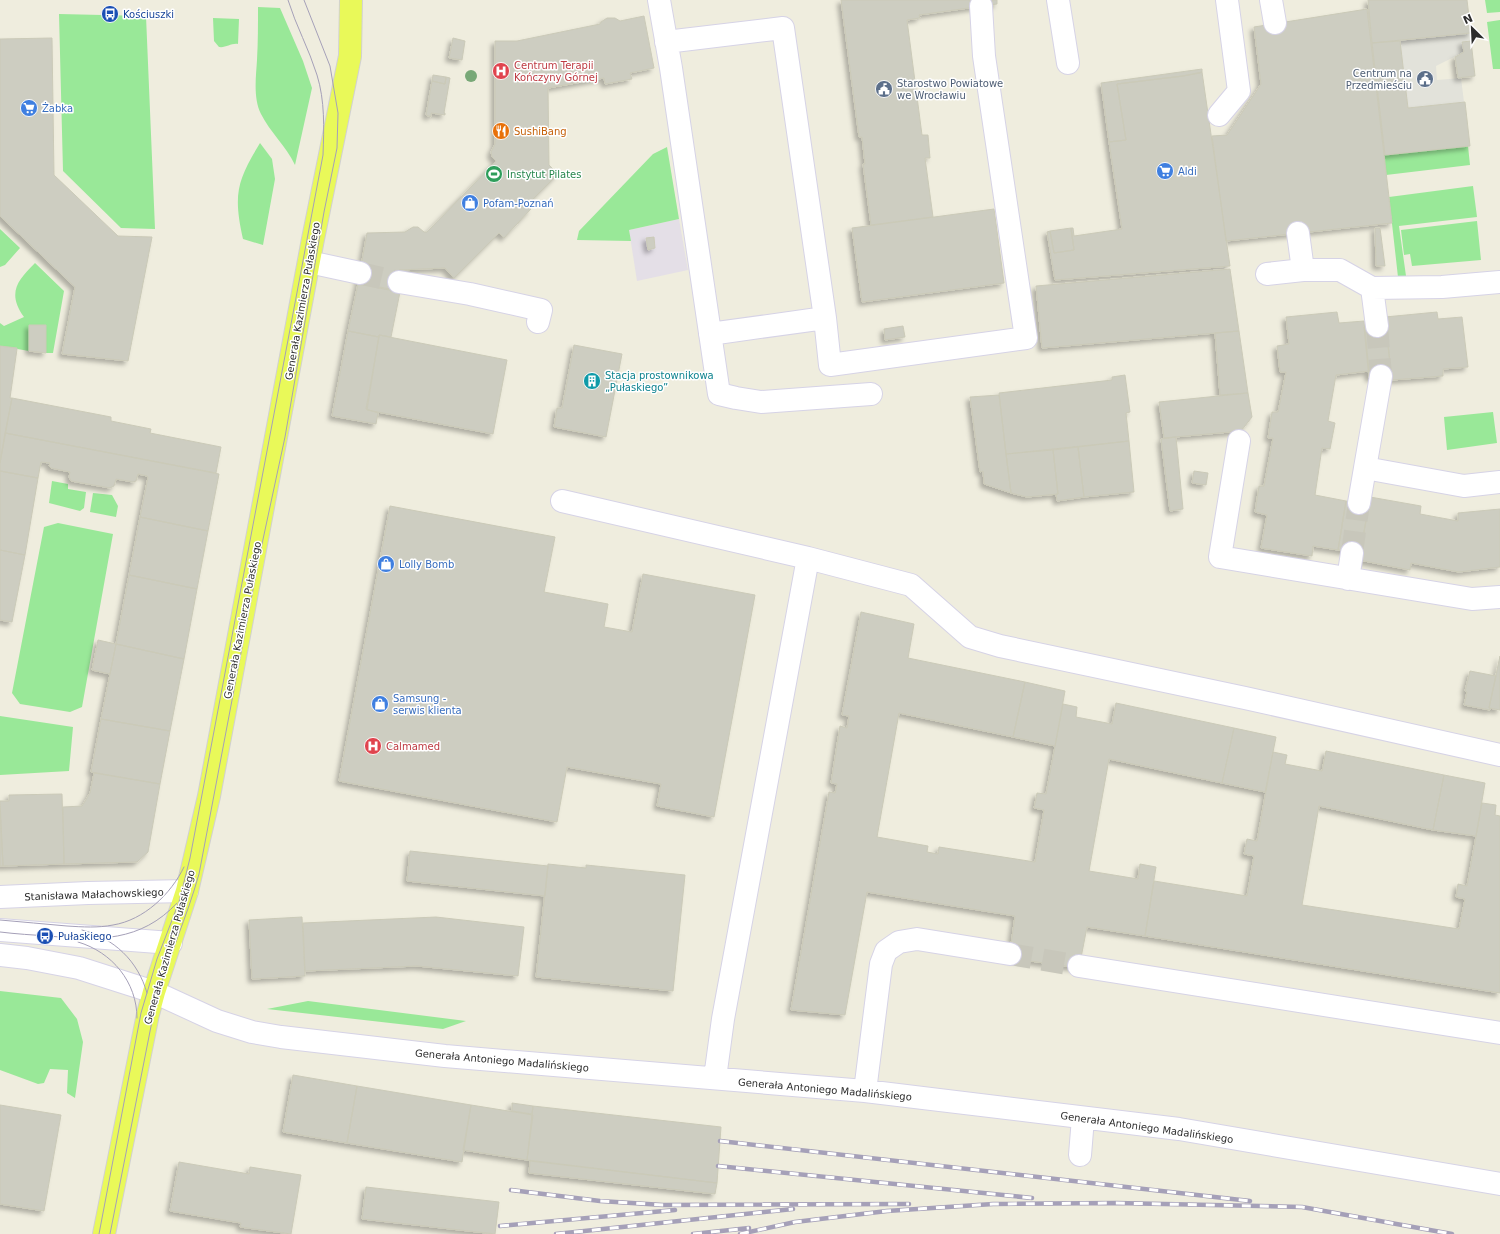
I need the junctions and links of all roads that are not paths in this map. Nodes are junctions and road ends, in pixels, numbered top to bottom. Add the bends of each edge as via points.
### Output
1 (350, 0) edge
2 (660, 0) edge
3 (1058, 0) edge
4 (1227, 0) edge
5 (1271, 0) edge
6 (981, 6) dead end
7 (1275, 23) dead end
8 (666, 42) junction
9 (1068, 63) dead end
10 (1219, 115) dead end
11 (1298, 233) dead end
12 (309, 262) junction
13 (1304, 270) junction
14 (360, 273) tunnel mouth
15 (1267, 274) dead end
16 (399, 282) tunnel mouth
17 (1500, 282) edge
18 (1372, 288) junction
19 (825, 318) junction
20 (538, 322) dead end
21 (1377, 326) tunnel mouth
22 (710, 334) junction
23 (1381, 376) tunnel mouth
24 (871, 394) dead end
25 (1239, 441) dead end
26 (1365, 468) junction
27 (1500, 482) edge
28 (562, 501) dead end
29 (1360, 503) tunnel mouth
30 (1352, 553) tunnel mouth
31 (808, 558) junction
32 (1348, 579) junction
33 (1500, 597) edge
34 (1500, 755) edge
35 (187, 891) junction
36 (0, 897) edge
37 (0, 930) edge
38 (171, 943) junction
39 (1010, 954) tunnel mouth
40 (0, 955) edge
41 (1079, 966) tunnel mouth
42 (154, 992) junction
43 (1500, 1033) edge
44 (715, 1078) junction
45 (865, 1091) junction
46 (1083, 1118) junction
47 (1080, 1155) dead end
48 (1500, 1184) edge
49 (104, 1234) edge

1 - 12 main road, Generała Kazimierza Pułaskiego via 350,56
2 - 8 street
3 - 9 street
4 - 10 street via 1239,91
5 - 7 street
6 - 19 street via 984,56 1026,338 830,365
8 - 19 street via 783,28
8 - 22 street via 672,68
11 - 13 street
12 - 14 street
12 - 35 main road, Generała Kazimierza Pułaskiego via 209,796
13 - 15 street
13 - 18 street via 1340,270
16 - 20 street via 541,310
17 - 18 street via 1442,287
18 - 21 street
19 - 22 street
22 - 24 street via 719,394 761,402
23 - 26 street
25 - 32 street via 1220,557
26 - 27 street via 1464,486
26 - 29 street
28 - 31 street
30 - 32 street
31 - 34 street via 911,585 970,637 1000,646
31 - 44 street
32 - 33 street via 1472,599
35 - 36 street, Stanisława Małachowskiego
35 - 38 main road, Generała Kazimierza Pułaskiego
37 - 38 street
38 - 42 main road, Generała Kazimierza Pułaskiego
39 - 45 street via 917,940 899,942 886,952 881,964
40 - 42 street via 79,968
41 - 43 street
42 - 44 street, Generała Antoniego Madalińskiego via 208,1018 252,1032 281,1037 445,1056
42 - 49 main road, Generała Kazimierza Pułaskiego via 135,1074
44 - 45 street, Generała Antoniego Madalińskiego
45 - 46 street, Generała Antoniego Madalińskiego
46 - 47 street
46 - 48 street, Generała Antoniego Madalińskiego via 1180,1129

